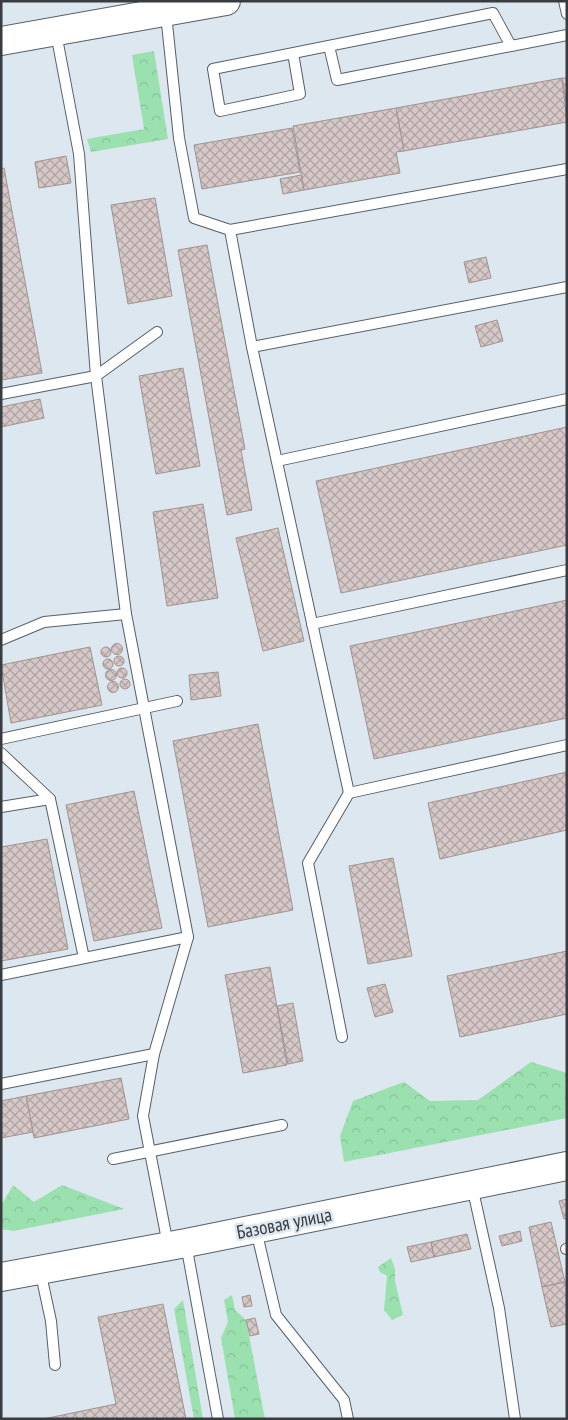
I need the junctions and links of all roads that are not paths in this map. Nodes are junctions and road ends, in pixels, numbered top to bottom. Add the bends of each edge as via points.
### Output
1 (226, 1) edge
2 (564, 1) edge
3 (151, 10) edge
4 (567, 14) edge
5 (56, 32) junction
6 (567, 35) edge
7 (1, 41) edge
8 (329, 46) junction
9 (511, 46) junction
10 (293, 53) junction
11 (567, 169) edge
12 (230, 230) junction
13 (567, 287) edge
14 (158, 332) dead end
15 (252, 347) junction
16 (96, 376) junction
17 (1, 394) edge
18 (567, 399) edge
19 (277, 462) junction
20 (567, 570) edge
21 (126, 614) junction
22 (312, 624) junction
23 (1, 640) edge
24 (177, 701) dead end
25 (145, 709) junction
26 (1, 739) edge
27 (567, 745) edge
28 (1, 753) edge
29 (349, 793) junction
30 (50, 798) junction
31 (1, 807) edge
32 (188, 937) junction
33 (84, 958) junction
34 (1, 974) edge
35 (342, 1037) dead end
36 (154, 1054) junction
37 (1, 1084) edge
38 (282, 1125) dead end
39 (151, 1151) junction
40 (113, 1159) dead end
41 (567, 1166) edge
42 (472, 1185) junction
43 (255, 1229) junction
44 (177, 1245) junction
45 (40, 1269) junction
46 (1, 1277) edge
47 (55, 1365) dead end
48 (218, 1419) edge
49 (348, 1419) edge
50 (515, 1419) edge

1 - 3 street
2 - 4 lane
3 - 5 street
3 - 12 lane via 194,218
5 - 7 street
5 - 16 lane via 79,154
6 - 9 lane
8 - 9 lane via 493,13
8 - 9 lane via 338,80
8 - 10 lane
10 - 10 lane via 300,94 220,110 213,69
11 - 12 lane
12 - 15 lane
13 - 15 lane
14 - 16 lane
15 - 19 lane
16 - 17 lane
16 - 21 lane
18 - 19 lane
19 - 22 lane
20 - 22 lane
21 - 23 lane via 44,622
21 - 25 lane
22 - 29 lane
24 - 25 lane
25 - 26 lane
25 - 32 lane
27 - 29 lane
28 - 30 lane
29 - 35 lane via 308,863
30 - 31 lane
30 - 33 lane
32 - 33 lane
32 - 36 lane
33 - 34 lane
36 - 37 lane
36 - 39 lane via 143,1116
38 - 39 lane
39 - 40 lane
39 - 44 lane
41 - 42 street, Базовая улица
42 - 43 street, Базовая улица
42 - 50 lane via 499,1308
43 - 44 street, Базовая улица
43 - 49 lane via 276,1316 344,1400
44 - 45 street, Базовая улица
44 - 48 lane
45 - 46 street, Базовая улица
45 - 47 lane via 51,1321

